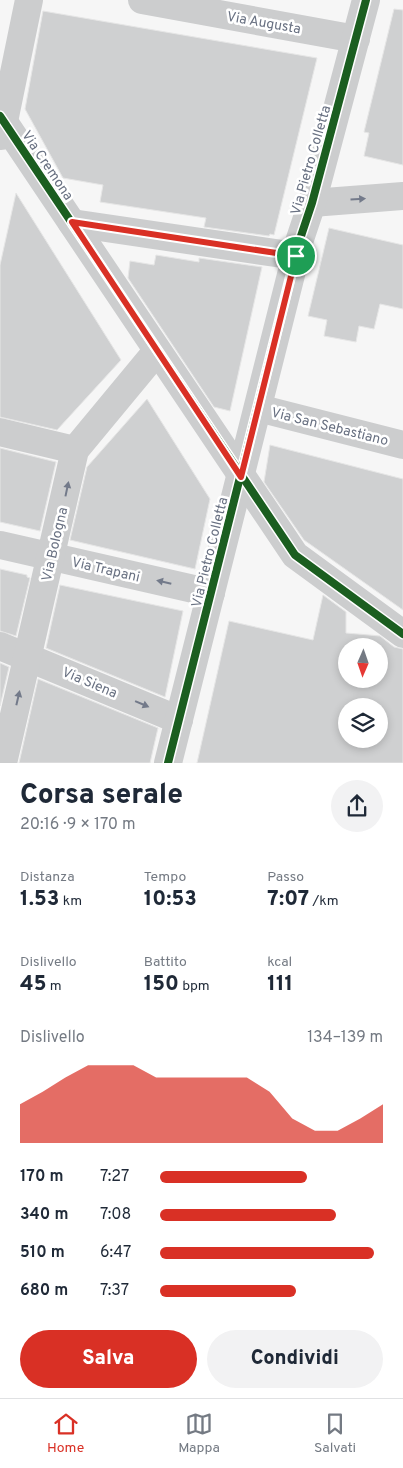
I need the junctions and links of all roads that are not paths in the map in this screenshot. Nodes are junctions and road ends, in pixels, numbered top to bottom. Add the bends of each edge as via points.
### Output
1 (29, 0) edge
2 (142, 0) edge
3 (366, 0) edge
4 (216, 6) edge
5 (356, 38) junction
6 (1, 126) edge
7 (403, 196) edge
8 (312, 202) junction
9 (72, 222) junction
10 (296, 256) junction
11 (157, 351) junction
12 (258, 408) junction
13 (0, 432) edge
14 (403, 444) edge
15 (75, 450) junction
16 (241, 477) junction
17 (0, 544) edge
18 (52, 556) junction
19 (211, 593) junction
20 (403, 634) edge
21 (0, 646) edge
22 (28, 656) junction
23 (179, 720) junction
24 (5, 732) edge
25 (3, 763) edge
26 (168, 763) edge

1 - 6 street
2 - 4 street, Via Augusta
3 - 5 street, Via Pietro Colletta
4 - 5 street, Via Augusta
5 - 8 street, Via Pietro Colletta
6 - 9 street, Via Cremona
8 -> 7 street
8 - 10 street, Via Pietro Colletta
9 - 10 street
9 - 11 street, Via Cremona
10 - 12 street, Via Pietro Colletta
11 - 15 street, Via Bologna
11 - 16 street, Via Cremona
12 - 14 street, Via San Sebastiano
12 - 16 street, Via Pietro Colletta
13 - 15 street
18 -> 15 street, Via Bologna
16 - 19 street, Via Pietro Colletta
16 - 20 street, Via Cremona via 295,556
17 - 18 street, Via Trapani
19 -> 18 street, Via Trapani
18 - 22 street, Via Bologna
19 - 23 street, Via Pietro Colletta
21 - 22 street, Via Siena
22 -> 23 street, Via Siena
24 -> 22 street, Via Bologna
23 - 26 street, Via Pietro Colletta
24 - 25 street, Via Bologna

